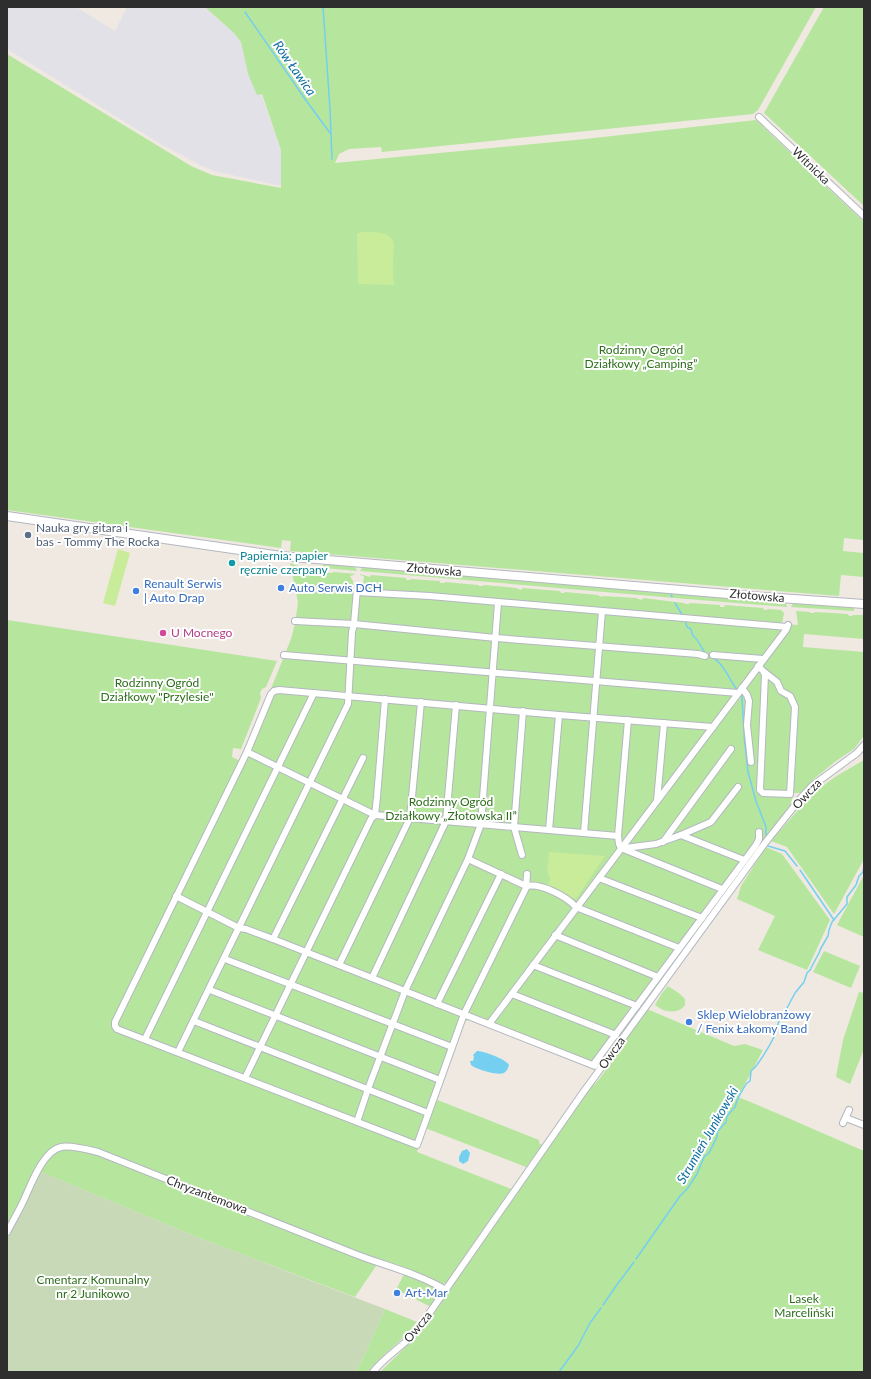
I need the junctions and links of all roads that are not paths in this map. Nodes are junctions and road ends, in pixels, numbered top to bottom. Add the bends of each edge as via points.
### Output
1 (759, 117) dead end
2 (864, 216) edge
3 (7, 516) edge
4 (498, 603) junction
5 (864, 604) edge
6 (602, 612) junction
7 (295, 621) dead end
8 (354, 624) junction
9 (496, 638) junction
10 (599, 646) junction
11 (284, 655) dead end
12 (713, 655) dead end
13 (705, 656) dead end
14 (763, 659) junction
15 (351, 660) junction
16 (760, 668) junction
17 (493, 672) junction
18 (596, 681) junction
19 (740, 691) junction
20 (314, 693) junction
21 (348, 696) junction
22 (385, 699) junction
23 (420, 702) junction
24 (456, 705) junction
25 (490, 708) junction
26 (523, 711) junction
27 (559, 715) junction
28 (594, 717) junction
29 (628, 720) junction
30 (664, 723) junction
31 (713, 727) junction
32 (864, 745) edge
33 (732, 749) dead end
34 (247, 752) junction
35 (363, 758) dead end
36 (751, 762) dead end
37 (278, 768) junction
38 (310, 784) junction
39 (738, 787) dead end
40 (342, 800) junction
41 (657, 801) junction
42 (375, 815) junction
43 (410, 818) junction
44 (446, 821) junction
45 (481, 824) junction
46 (514, 827) junction
47 (549, 830) junction
48 (759, 832) dead end
49 (584, 833) junction
50 (681, 835) junction
51 (618, 836) junction
52 (663, 842) junction
53 (621, 848) junction
54 (522, 855) dead end
55 (468, 859) junction
56 (744, 860) junction
57 (501, 874) junction
58 (527, 874) dead end
59 (599, 878) junction
60 (526, 886) junction
61 (722, 889) junction
62 (176, 896) junction
63 (576, 907) junction
64 (208, 912) junction
65 (702, 918) junction
66 (240, 928) junction
67 (555, 936) junction
68 (273, 939) junction
69 (679, 948) junction
70 (306, 953) junction
71 (225, 959) junction
72 (339, 965) junction
73 (533, 965) junction
74 (372, 978) junction
75 (658, 978) junction
76 (290, 985) junction
77 (210, 990) junction
78 (405, 991) junction
79 (512, 994) junction
80 (437, 1004) junction
81 (637, 1006) junction
82 (464, 1014) junction
83 (275, 1016) junction
84 (194, 1021) junction
85 (489, 1024) junction
86 (392, 1025) junction
87 (616, 1036) junction
88 (144, 1039) junction
89 (260, 1047) junction
90 (452, 1047) junction
91 (178, 1052) junction
92 (380, 1057) junction
93 (245, 1078) junction
94 (440, 1080) junction
95 (368, 1089) junction
96 (849, 1110) dead end
97 (428, 1113) junction
98 (357, 1122) junction
99 (864, 1125) edge
100 (7, 1232) edge
101 (446, 1290) junction
102 (373, 1372) edge

1 - 2 street, Witnicka
3 - 5 street, Złotowska via 281,556
4 - 6 street
4 - 8 street via 357,590
4 - 9 street
6 - 10 street
6 - 14 street via 787,626
7 - 8 street
8 - 9 street
8 - 15 street
9 - 10 street
9 - 17 street
10 - 13 street
10 - 18 street
11 - 15 street
12 - 14 street
14 - 16 street
15 - 17 street
15 - 21 street
16 - 16 street via 765,675 760,790 791,795 795,707 790,696 781,691 777,682
16 - 19 street
17 - 18 street
17 - 25 street
18 - 19 street
18 - 28 street
19 - 31 street
19 - 36 street via 747,695 749,701
20 - 21 street
20 - 34 street via 274,691
20 - 37 street
21 - 22 street
21 - 38 street via 348,704
22 - 23 street
22 - 42 street
23 - 24 street
23 - 43 street
24 - 25 street
24 - 44 street
25 - 26 street
25 - 45 street
26 - 27 street
26 - 46 street
27 - 28 street
27 - 47 street
28 - 29 street
28 - 49 street
29 - 30 street
29 - 51 street
30 - 31 street
30 - 41 street
31 - 41 street
32 - 101 street, Owcza via 851,758 812,786 765,843 596,1074
33 - 52 street
34 - 37 street
34 - 62 street
35 - 40 street
37 - 38 street
37 - 64 street
38 - 40 street
38 - 66 street
39 - 50 street via 711,822
40 - 42 street
40 - 68 street
41 - 53 street
42 - 43 street
42 - 70 street
43 - 44 street
43 - 72 street
44 - 45 street
44 - 74 street
45 - 46 street
45 - 55 street
46 - 47 street
46 - 54 street
47 - 49 street
48 - 56 street via 759,839
49 - 51 street
50 - 52 street
50 - 56 street
51 - 53 street
52 - 53 street via 630,849
53 - 59 street
53 - 61 street
55 - 57 street
55 - 78 street
56 - 61 street
57 - 60 street
57 - 80 street
58 - 60 street
59 - 63 street
59 - 65 street
60 - 63 street via 532,885 557,893
60 - 82 street
61 - 65 street
62 - 64 street
62 - 88 street via 115,1022 117,1029
63 - 67 street
63 - 69 street
64 - 66 street
64 - 88 street
65 - 69 street
66 - 68 street
66 - 71 street
67 - 73 street
67 - 75 street
68 - 70 street
69 - 75 street
70 - 72 street
70 - 76 street
71 - 76 street
71 - 77 street
72 - 74 street
73 - 79 street
73 - 81 street
74 - 78 street
75 - 81 street
76 - 83 street
76 - 86 street
77 - 83 street
77 - 84 street
78 - 80 street
78 - 86 street
79 - 85 street
79 - 87 street
80 - 82 street
81 - 87 street
82 - 85 street
82 - 90 street
83 - 89 street
83 - 92 street
84 - 89 street
84 - 91 street
85 - 87 street via 594,1065
86 - 90 street
86 - 92 street
88 - 91 street
89 - 93 street
89 - 95 street
90 - 94 street
91 - 93 street
92 - 94 street
92 - 95 street
93 - 98 street
94 - 97 street
95 - 97 street
95 - 98 street
96 - 99 street via 845,1120
97 - 98 street via 417,1145
100 - 101 street, Chryzantemowa via 46,1158 60,1147 69,1147 98,1152
101 - 102 street, Owcza via 415,1333

